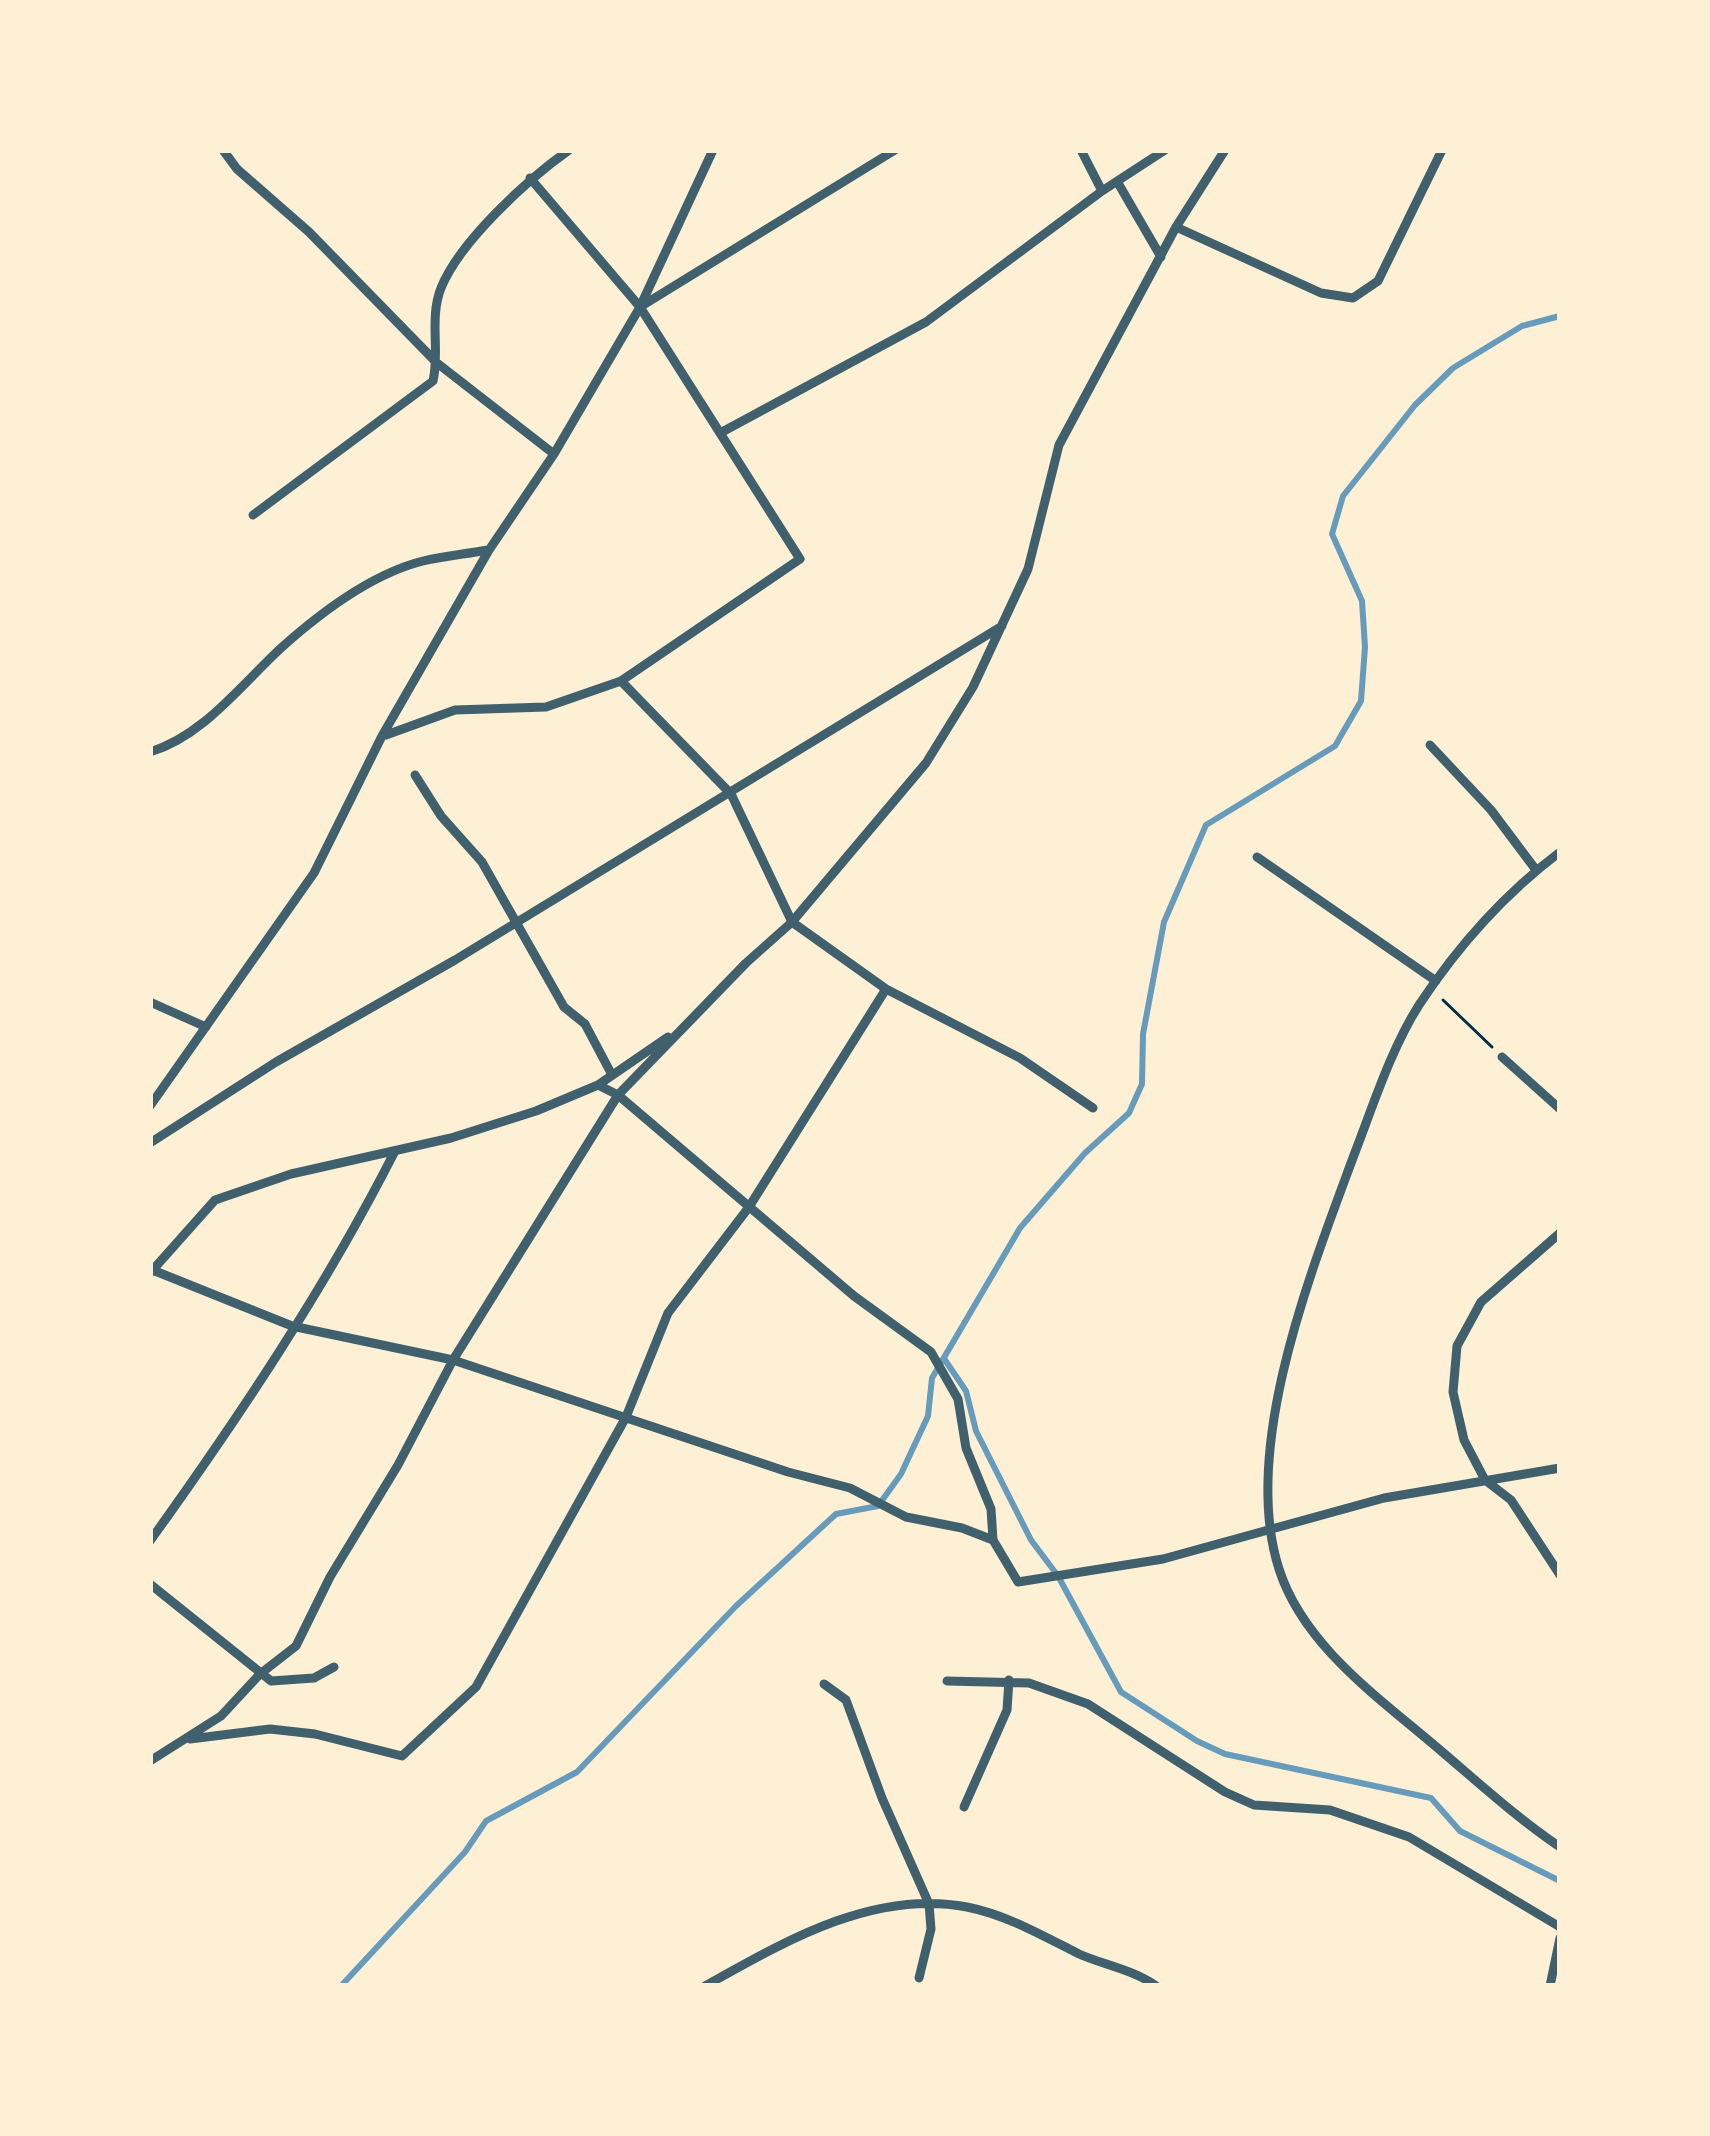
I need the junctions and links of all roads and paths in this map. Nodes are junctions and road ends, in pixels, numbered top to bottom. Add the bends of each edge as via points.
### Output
1 (223, 150) edge
2 (569, 150) edge
3 (713, 150) edge
4 (895, 150) edge
5 (1081, 150) edge
6 (1165, 150) edge
7 (1226, 150) edge
8 (1442, 150) edge
9 (530, 178) junction
10 (1118, 183) junction
11 (1102, 191) junction
12 (1175, 227) junction
13 (1161, 256) junction
14 (640, 308) junction
15 (437, 363) junction
16 (722, 431) junction
17 (554, 454) junction
18 (253, 515) dead end
19 (489, 550) junction
20 (1003, 625) junction
21 (621, 681) junction
22 (382, 736) junction
23 (1430, 745) dead end
24 (150, 752) edge
25 (416, 775) dead end
26 (730, 794) junction
27 (1560, 852) edge
28 (1257, 857) dead end
29 (1536, 870) junction
30 (519, 922) junction
31 (792, 922) junction
32 (1433, 985) junction
33 (886, 988) junction
34 (150, 1003) edge
35 (206, 1027) junction
36 (683, 1028) junction
37 (1502, 1057) joint
38 (612, 1075) junction
39 (598, 1084) junction
40 (618, 1095) junction
41 (150, 1106) edge
42 (1093, 1108) dead end
43 (1560, 1109) edge
44 (150, 1143) edge
45 (395, 1151) junction
46 (749, 1207) junction
47 (1560, 1233) edge
48 (151, 1271) edge
49 (292, 1326) junction
50 (453, 1360) junction
51 (626, 1417) junction
52 (1560, 1468) edge
53 (1486, 1480) junction
54 (1271, 1530) junction
55 (150, 1540) edge
56 (993, 1540) junction
57 (1560, 1575) edge
58 (150, 1583) edge
59 (334, 1667) dead end
60 (260, 1674) junction
61 (1010, 1680) junction
62 (947, 1681) dead end
63 (824, 1684) dead end
64 (185, 1739) junction
65 (150, 1761) edge
66 (964, 1807) dead end
67 (1560, 1847) edge
68 (928, 1904) junction
69 (1560, 1927) edge
70 (1560, 1938) edge
71 (919, 1978) dead end
72 (1152, 1984) edge
73 (705, 1986) edge
74 (1550, 1986) edge

1 - 15 street
2 - 9 street
3 - 14 street
4 - 14 street
5 - 11 street
6 - 10 street
7 - 12 street
8 - 12 street via 1378,281 1353,298
9 - 14 street
9 - 15 street via 441,287
10 - 11 street
10 - 13 street
11 - 16 street via 926,322
12 - 13 street
13 - 20 street via 1059,446 1028,568
14 - 16 street
14 - 17 street
15 - 17 street
15 - 18 street via 418,396
16 - 21 street via 800,559
17 - 19 street
19 - 22 street
19 - 24 street via 419,562 355,591 199,726
20 - 26 street
20 - 31 street via 926,763
21 - 22 street via 546,707 455,710
21 - 26 street
22 - 35 street via 314,873
23 - 29 street
25 - 30 street
26 - 30 street
26 - 31 street
27 - 29 street
28 - 32 street
29 - 32 street via 1464,941
30 - 38 street
30 - 44 street
31 - 33 street
31 - 36 street
32 - 37 path
32 - 54 street via 1368,1117 1301,1302 1270,1464
33 - 42 street via 1020,1058
33 - 46 street
34 - 35 street
35 - 41 street
36 - 38 street
36 - 40 street
37 - 43 street
38 - 39 street
39 - 40 street
39 - 45 street via 536,1111
40 - 46 street
40 - 50 street
45 - 48 street via 215,1200
45 - 49 street
46 - 51 street via 668,1313
46 - 56 street via 931,1352 958,1399
47 - 53 street via 1481,1302 1457,1346 1453,1392 1464,1440
48 - 49 street
49 - 50 street
49 - 55 street
50 - 51 street
50 - 60 street via 296,1646
51 - 56 street
51 - 64 street via 476,1688 402,1756 270,1729
52 - 53 street
53 - 54 street
53 - 57 street via 1511,1500
54 - 56 street via 1163,1559 1018,1582
54 - 67 street via 1301,1616 1343,1666
58 - 60 street
59 - 60 street via 314,1678 272,1681
60 - 64 street via 221,1716
61 - 62 street
61 - 66 street via 1007,1710
61 - 69 street via 1088,1704 1254,1805 1330,1810 1409,1837
63 - 68 street via 846,1700
64 - 65 street
68 - 71 street
68 - 72 street via 969,1907 1029,1928
68 - 73 street via 827,1925
70 - 74 street

